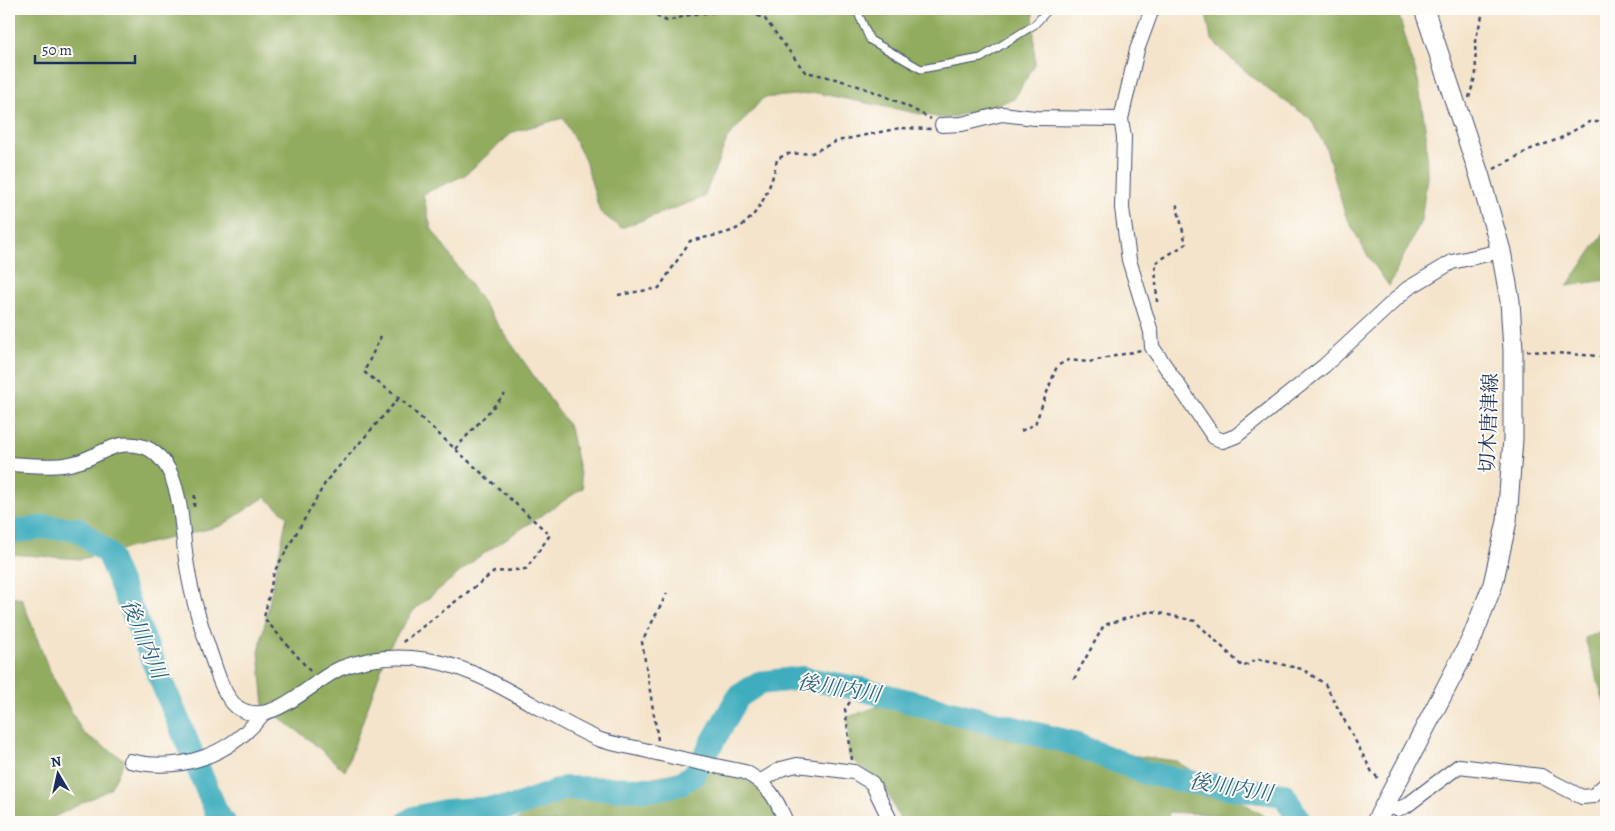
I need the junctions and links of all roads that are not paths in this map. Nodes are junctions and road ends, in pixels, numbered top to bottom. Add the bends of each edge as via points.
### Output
1 (858, 9) edge
2 (1049, 9) edge
3 (1152, 9) edge
4 (1424, 9) edge
5 (1121, 119) junction
6 (942, 125) road end
7 (1501, 251) junction
8 (9, 464) edge
9 (263, 714) junction
10 (130, 761) dead end
11 (761, 781) junction
12 (1606, 784) edge
13 (1384, 806) edge
14 (786, 822) edge
15 (891, 822) edge

1 - 2 lane via 870,40 921,69 981,58 1034,25
3 - 5 street via 1137,50
4 - 7 main road, 切木唐津線
5 - 6 street via 1035,118 1002,114 962,124
5 - 7 street via 1124,137 1122,208 1129,260 1151,332 1152,347 1214,437 1223,441 1236,436 1324,366 1407,289 1452,262
7 - 13 main road, 切木唐津線 via 1510,301 1513,350 1514,439 1507,521 1492,584 1472,638
8 - 9 street via 57,466 82,461 106,448 127,444 144,446 161,458 175,490 199,622 220,682 237,707
9 - 10 street via 248,732 218,752 171,766
9 - 11 street via 280,707 338,670 366,659 393,656 433,660 467,669 599,740 745,772
11 - 14 street via 776,799
11 - 15 street via 781,769 797,765 854,772 872,783
12 - 13 street via 1593,796 1582,797 1541,776 1458,766 1406,806 1397,809

